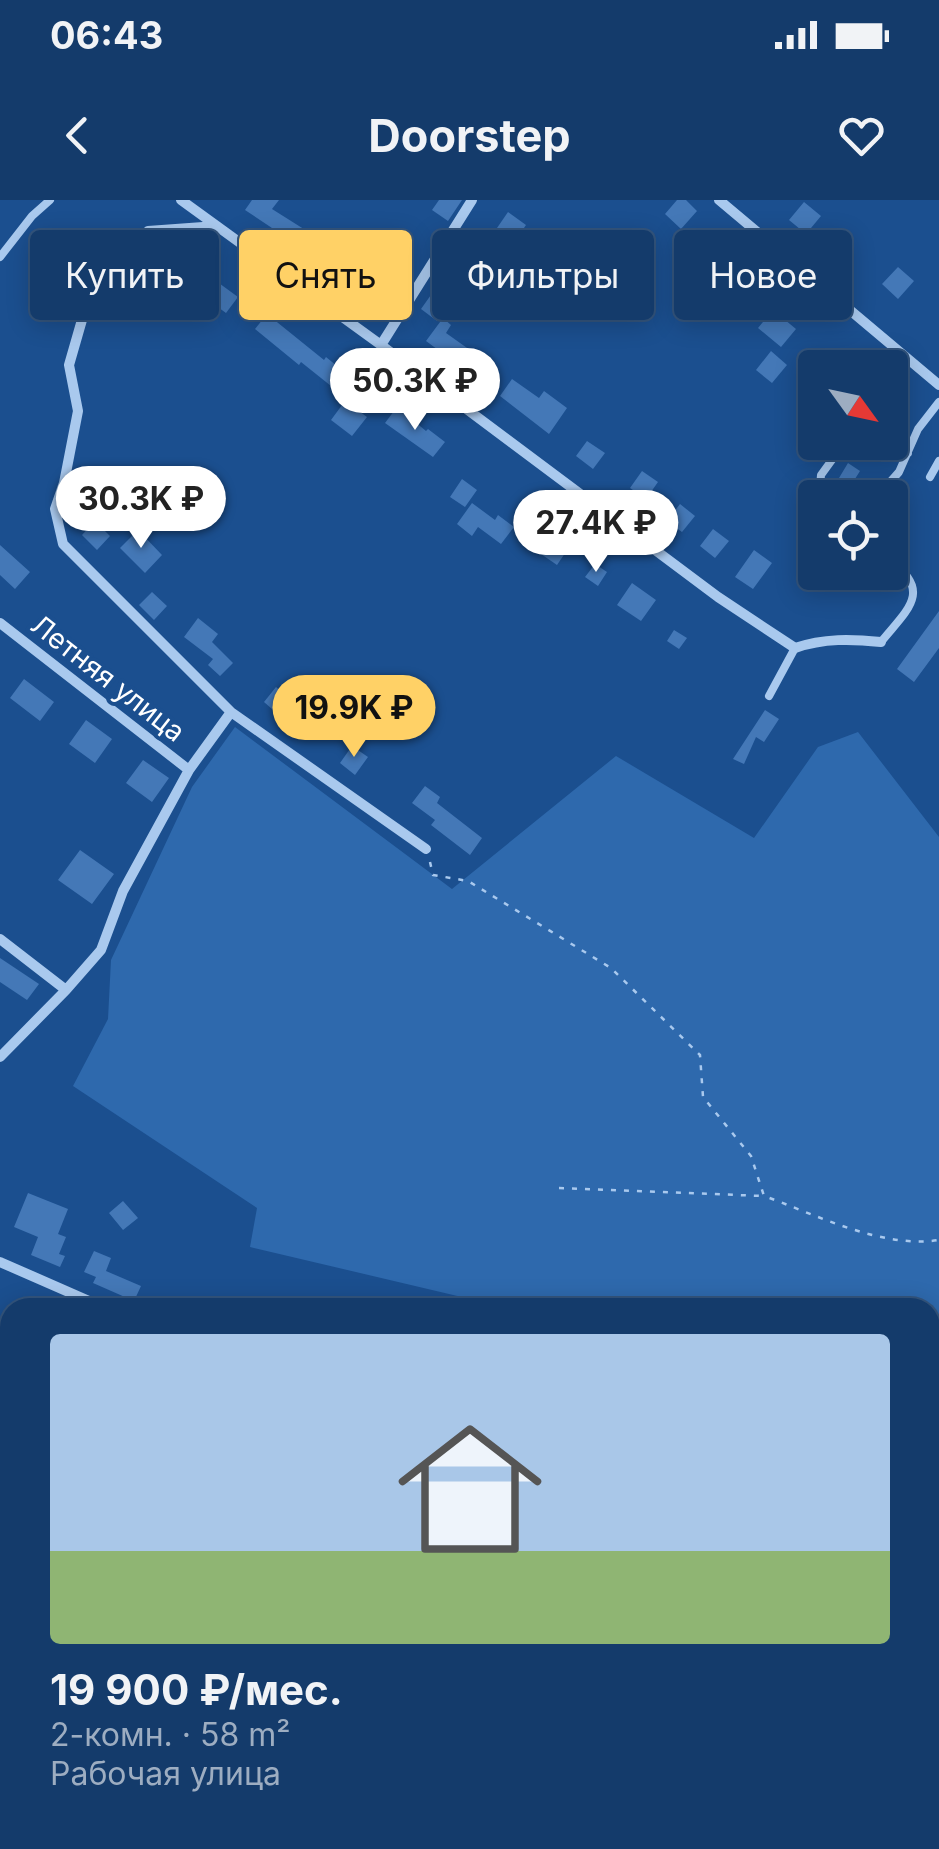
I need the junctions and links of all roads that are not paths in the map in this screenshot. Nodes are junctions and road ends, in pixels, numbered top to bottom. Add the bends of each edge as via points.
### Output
1 (50, 200) edge
2 (180, 200) edge
3 (472, 200) edge
4 (719, 200) edge
5 (217, 226) junction
6 (0, 257) edge
7 (382, 345) junction
8 (938, 383) edge
9 (939, 402) edge
10 (908, 454) edge
11 (939, 460) edge
12 (930, 476) dead end
13 (908, 575) edge
14 (0, 623) edge
15 (881, 642) joint
16 (795, 648) junction
17 (769, 696) dead end
18 (232, 712) junction
19 (189, 770) junction
20 (426, 849) road end
21 (0, 939) edge
22 (66, 990) junction
23 (0, 1057) edge
24 (0, 1262) edge
25 (82, 1298) edge

1 - 6 lane
2 - 5 street
3 - 7 street
4 - 8 street
5 - 7 street
5 - 18 street via 148,231 88,299 69,364 78,411 55,510 63,544
7 - 16 street
9 - 10 lane
11 - 12 lane
13 - 15 lane via 912,601
14 - 19 street, Летняя улица
15 - 16 street via 849,639
16 - 17 lane
18 - 19 street
18 - 20 street
19 - 22 street via 124,891 101,950
21 - 22 street
22 - 23 street
24 - 25 street

